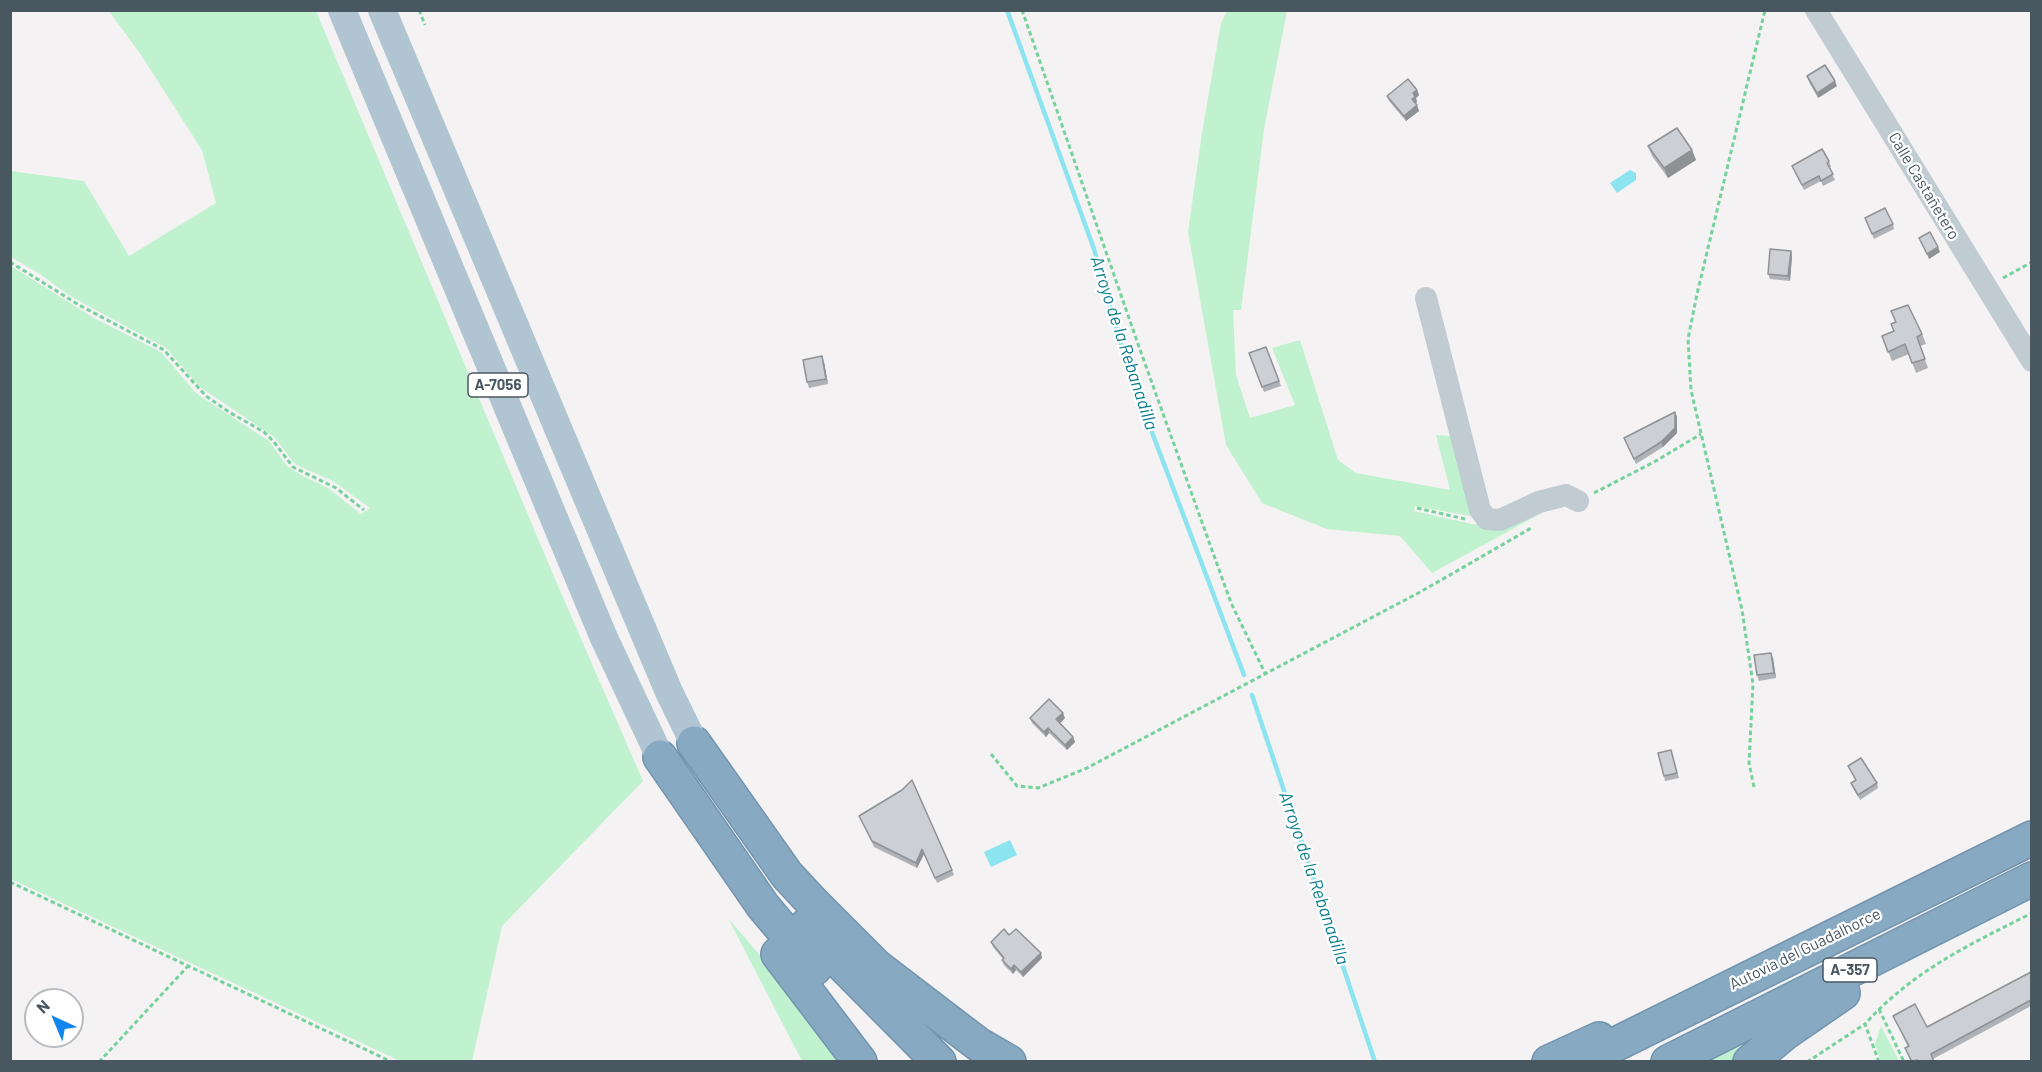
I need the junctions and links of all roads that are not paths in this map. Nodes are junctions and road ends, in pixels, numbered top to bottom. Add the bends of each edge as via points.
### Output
1 (342, 10) edge
2 (382, 10) edge
3 (1816, 10) edge
4 (1426, 298) dead end
5 (2031, 361) edge
6 (1578, 501) road end
7 (694, 743) junction
8 (660, 757) junction
9 (2031, 838) edge
10 (2031, 879) edge
11 (2031, 887) edge
12 (1702, 1000) junction
13 (860, 1062) edge
14 (908, 1062) edge
15 (939, 1062) edge
16 (1009, 1062) edge
17 (1550, 1062) edge
18 (1580, 1062) edge
19 (1668, 1062) edge
20 (1750, 1062) edge

1 - 8 main road, A-7056 via 604,638
2 - 7 main road, A-7056 via 669,692
3 - 5 street, Calle Castañetero
4 - 6 street via 1480,510 1487,519 1500,520 1539,502 1566,495
7 - 15 highway via 726,811 778,889 826,948
7 - 16 highway via 787,875 814,904 876,966 978,1044
8 - 13 highway via 693,829 749,917
8 - 14 highway via 763,906 811,964
9 - 12 highway, Autovía del Guadalhorce / A-357
10 - 19 highway, A-357
11 - 20 highway via 1862,981
12 - 17 highway
12 - 18 highway, Autovía del Guadalhorce / A-357

